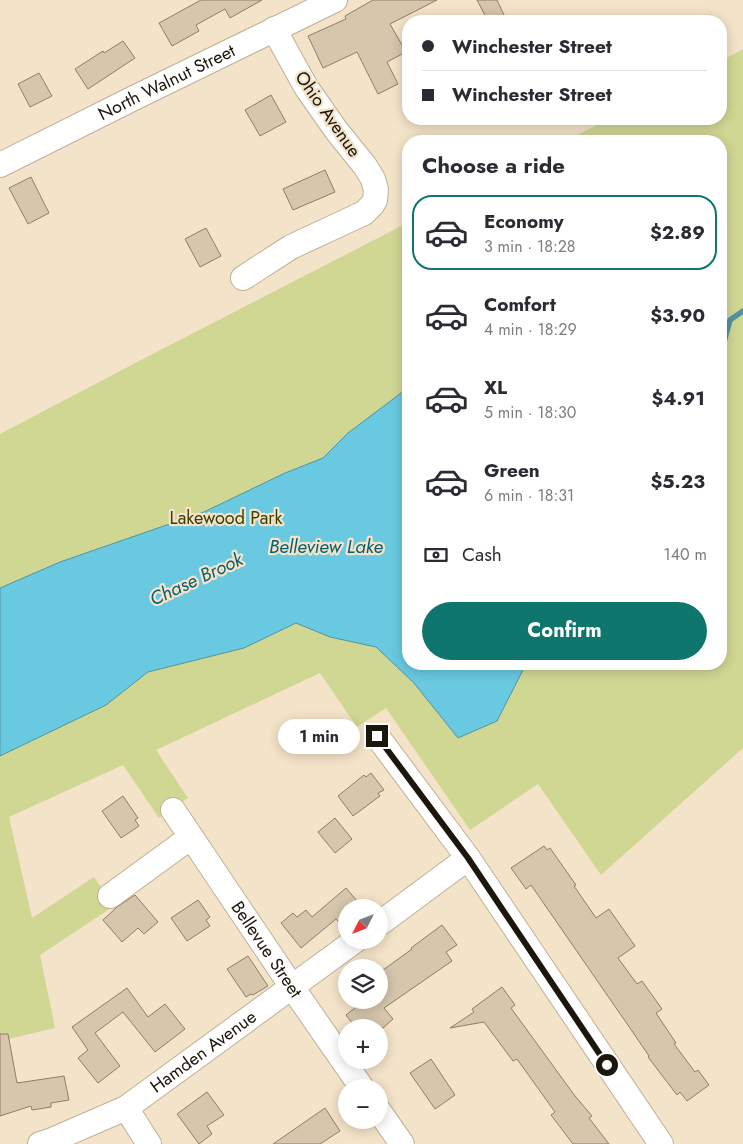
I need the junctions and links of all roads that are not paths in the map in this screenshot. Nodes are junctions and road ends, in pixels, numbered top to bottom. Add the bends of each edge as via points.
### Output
1 (335, 0) edge
2 (274, 29) junction
3 (0, 165) edge
4 (243, 278) dead end
5 (377, 736) dead end
6 (173, 810) dead end
7 (190, 837) junction
8 (468, 858) junction
9 (110, 896) dead end
10 (388, 917) edge
11 (344, 949) edge
12 (292, 987) junction
13 (356, 1079) edge
14 (126, 1108) junction
15 (388, 1124) edge
16 (40, 1144) edge
17 (150, 1144) edge
18 (402, 1144) edge
19 (661, 1144) edge

1 - 2 street, North Walnut Street
2 - 3 street, North Walnut Street
2 - 4 street, Ohio Avenue via 311,94 370,173 375,184 375,200 364,213 292,247
5 - 8 street
6 - 7 street, Bellevue Street
7 - 9 street
7 - 12 street, Bellevue Street
8 - 10 street
8 - 19 street
11 - 12 street, Hamden Avenue
12 - 13 street, Bellevue Street
12 - 14 street, Hamden Avenue
14 - 16 street, Hamden Avenue
14 - 17 street
15 - 18 street

